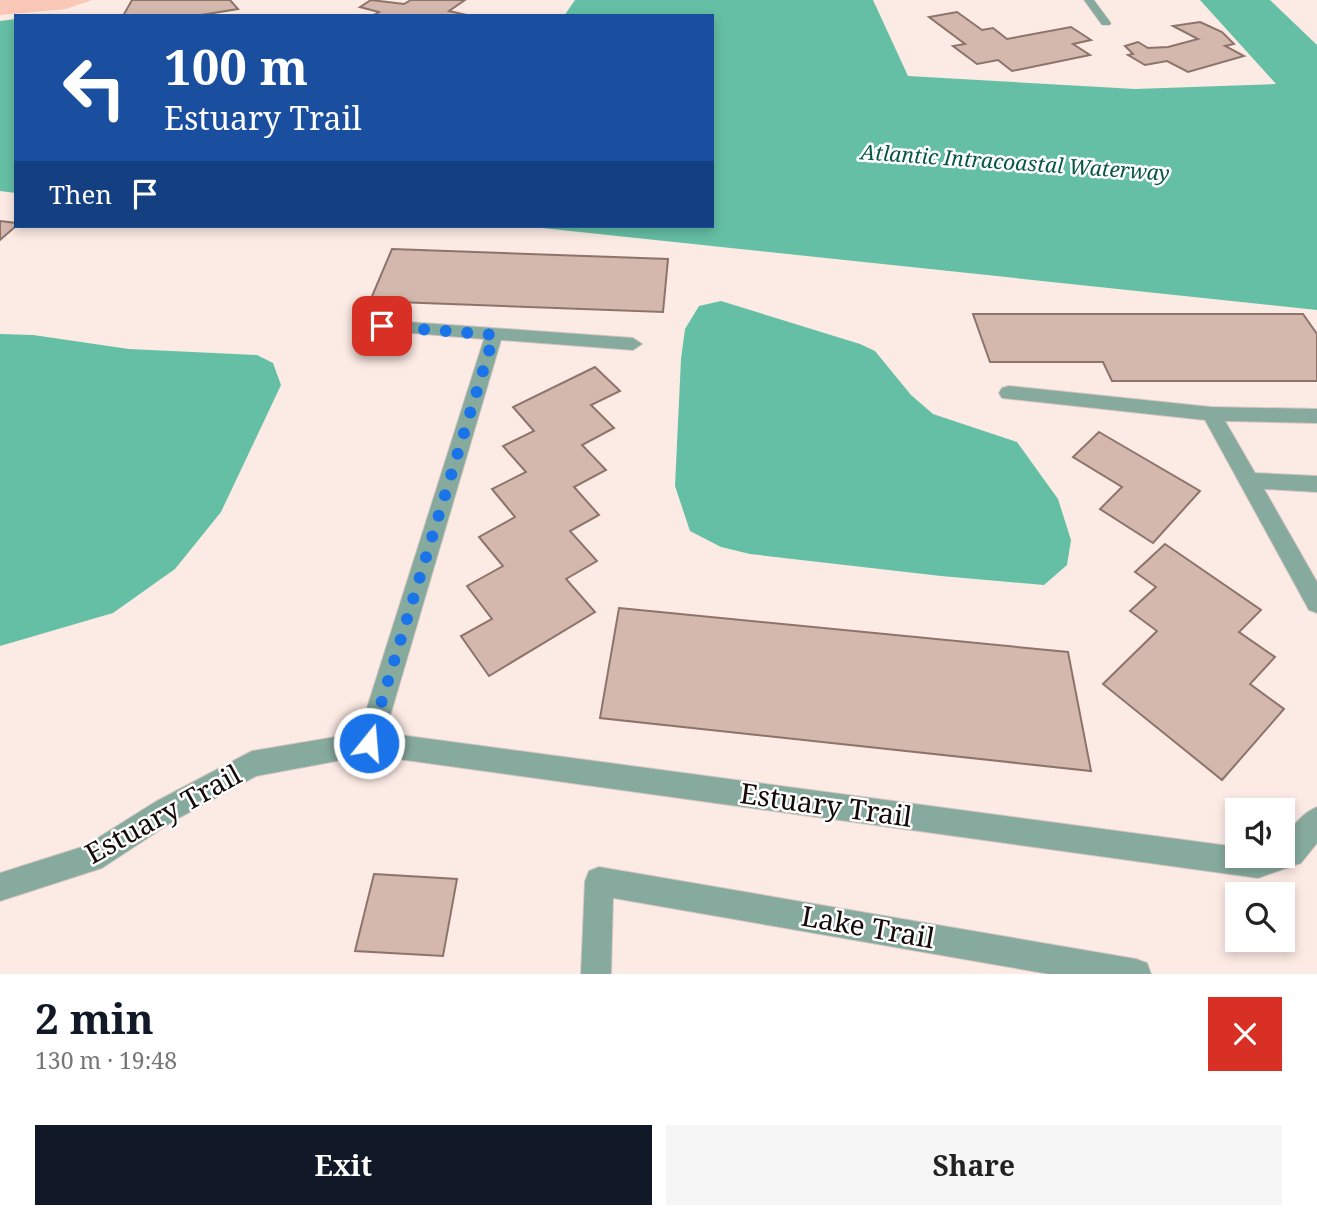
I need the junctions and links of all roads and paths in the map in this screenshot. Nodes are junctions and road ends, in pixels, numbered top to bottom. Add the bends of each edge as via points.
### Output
1 (1089, 0) edge
2 (1106, 23) dead end
3 (382, 326) dead end
4 (494, 335) junction
5 (633, 344) dead end
6 (1009, 393) dead end
7 (1211, 414) junction
8 (1317, 416) edge
9 (1250, 481) junction
10 (1317, 484) edge
11 (1317, 603) edge
12 (369, 743) junction
13 (1317, 821) edge
14 (1295, 848) edge
15 (1225, 860) edge
16 (0, 887) edge
17 (596, 974) edge
18 (1136, 974) edge

1 - 2 lane
3 - 4 street
4 - 5 street
4 - 12 street
6 - 7 street
7 - 8 street
7 - 9 street
9 - 10 street
9 - 11 street
12 - 15 street, Estuary Trail
12 - 16 street, Estuary Trail via 252,764 164,811 92,858
13 - 14 street, Estuary Trail
17 - 18 street, Lake Trail via 599,881

